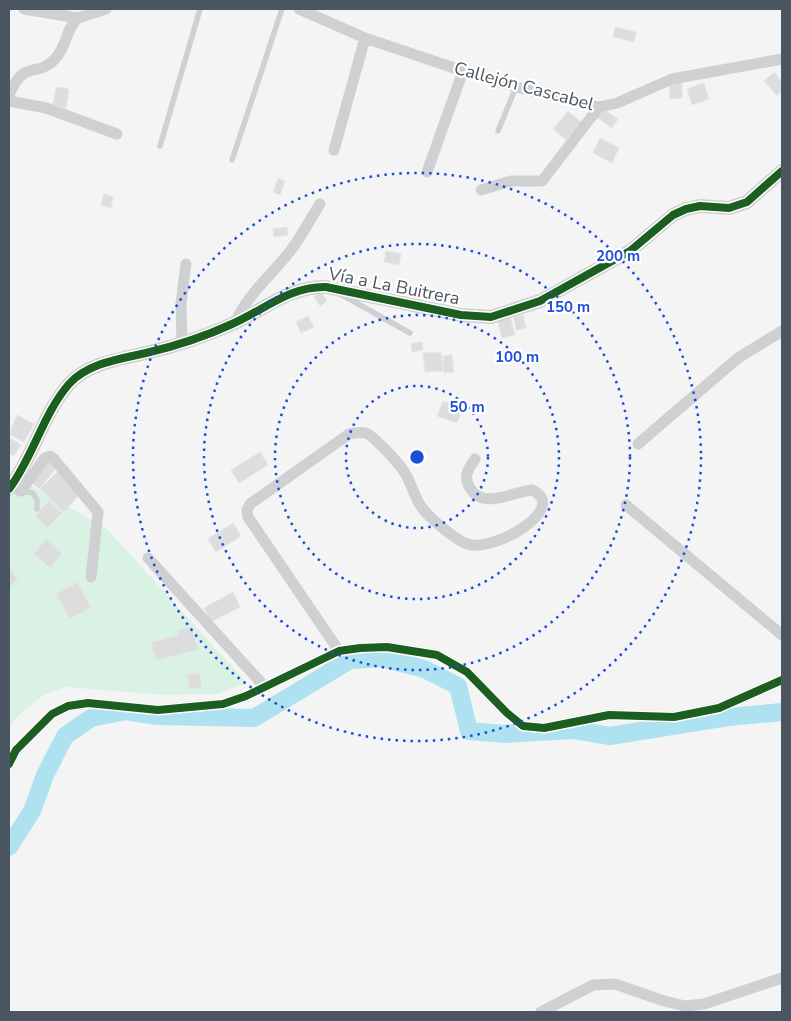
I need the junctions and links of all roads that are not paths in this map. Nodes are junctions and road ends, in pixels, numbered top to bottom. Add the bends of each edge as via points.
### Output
1 (24, 9) edge
2 (106, 9) edge
3 (200, 9) edge
4 (282, 9) edge
5 (299, 9) edge
6 (78, 18) junction
7 (365, 38) junction
8 (782, 59) edge
9 (464, 71) junction
10 (516, 87) junction
11 (9, 95) edge
12 (9, 101) edge
13 (599, 107) junction
14 (498, 131) dead end
15 (117, 134) dead end
16 (160, 146) dead end
17 (334, 150) dead end
18 (232, 160) dead end
19 (782, 171) edge
20 (427, 172) dead end
21 (481, 190) dead end
22 (320, 204) dead end
23 (186, 264) dead end
24 (334, 289) junction
25 (235, 323) junction
26 (782, 331) edge
27 (410, 332) dead end
28 (182, 343) junction
29 (638, 444) dead end
30 (475, 459) dead end
31 (13, 484) edge
32 (626, 505) dead end
33 (37, 509) dead end
34 (148, 558) dead end
35 (91, 577) dead end
36 (782, 635) edge
37 (339, 651) junction
38 (782, 680) edge
39 (265, 687) junction
40 (9, 764) edge
41 (782, 978) edge
42 (544, 1011) edge

1 - 6 street
2 - 6 street
3 - 16 lane
4 - 18 lane
5 - 7 street, Callejón Cascabel
6 - 11 street via 70,25 56,58 45,66 22,72
7 - 9 street, Callejón Cascabel
7 - 17 street
8 - 13 street, Callejón Cascabel via 672,79
9 - 10 street, Callejón Cascabel
9 - 20 street
10 - 13 street, Callejón Cascabel
10 - 14 lane
12 - 15 street via 46,108
13 - 21 street via 542,181 501,182
19 - 24 street, Vía a La Buitrera via 747,202 729,208 700,206 686,209 673,215 630,251 540,301 492,317 461,315
22 - 25 street via 291,250 262,280
23 - 28 street via 181,303
24 - 25 street, Vía a La Buitrera via 312,286 296,290
24 - 27 lane
25 - 28 street, Vía a La Buitrera
26 - 29 street via 738,358
28 - 31 street, Vía a La Buitrera via 107,362 82,373 69,384 55,406
30 - 37 street via 467,471 467,483 480,499 532,490 542,500 538,515 521,530 495,543 479,546 466,543 429,516 400,466 368,434 359,432 349,434 250,504 248,516
31 - 33 lane via 33,493
31 - 35 street via 50,456 95,506 99,516
32 - 36 street
34 - 39 street
37 - 38 street via 387,647 437,655 467,672 523,726 544,728 609,715 674,717 719,708
37 - 39 street
39 - 40 street via 223,704 185,708 158,710 88,703 68,706 52,714 16,750
41 - 42 street via 704,1004 685,1006 615,984 593,985

